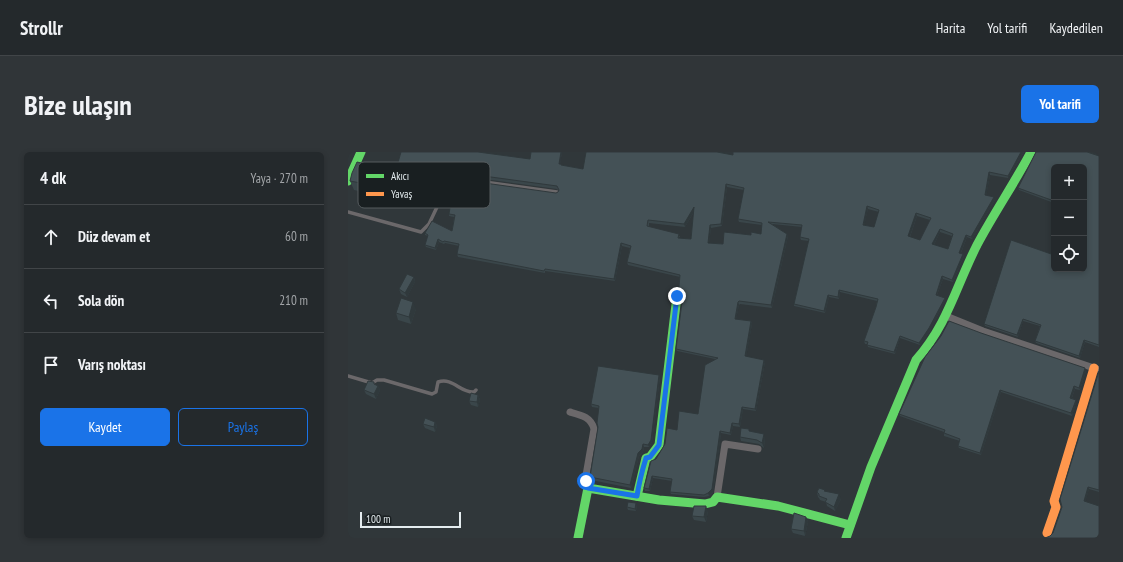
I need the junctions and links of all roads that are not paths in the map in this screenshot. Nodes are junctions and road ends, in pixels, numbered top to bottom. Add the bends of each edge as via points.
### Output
1 (361, 152) edge
2 (1031, 152) edge
3 (348, 181) edge
4 (490, 183) edge
5 (556, 192) edge
6 (437, 208) edge
7 (348, 212) edge
8 (677, 296) dead end
9 (946, 316) junction
10 (1096, 369) edge
11 (348, 376) edge
12 (476, 390) dead end
13 (570, 412) dead end
14 (758, 449) dead end
15 (588, 488) junction
16 (637, 496) junction
17 (717, 497) junction
18 (850, 525) junction
19 (1047, 533) dead end
20 (578, 538) edge
21 (846, 538) edge

1 - 3 street
2 - 9 street via 977,246
4 - 5 lane
6 - 7 lane via 429,224 421,232
8 - 16 street via 659,445 650,457 646,458
9 - 10 street
9 - 18 street via 928,348 916,360
10 - 19 street via 1054,501 1056,507
11 - 12 lane via 372,383 384,380 432,394 436,392 438,382 441,381 452,382 462,390
13 - 15 street via 589,419 594,429 586,481
14 - 17 street via 725,444
15 - 16 street
15 - 20 street
16 - 17 street via 706,504 713,502
17 - 18 street via 778,506
18 - 21 street

